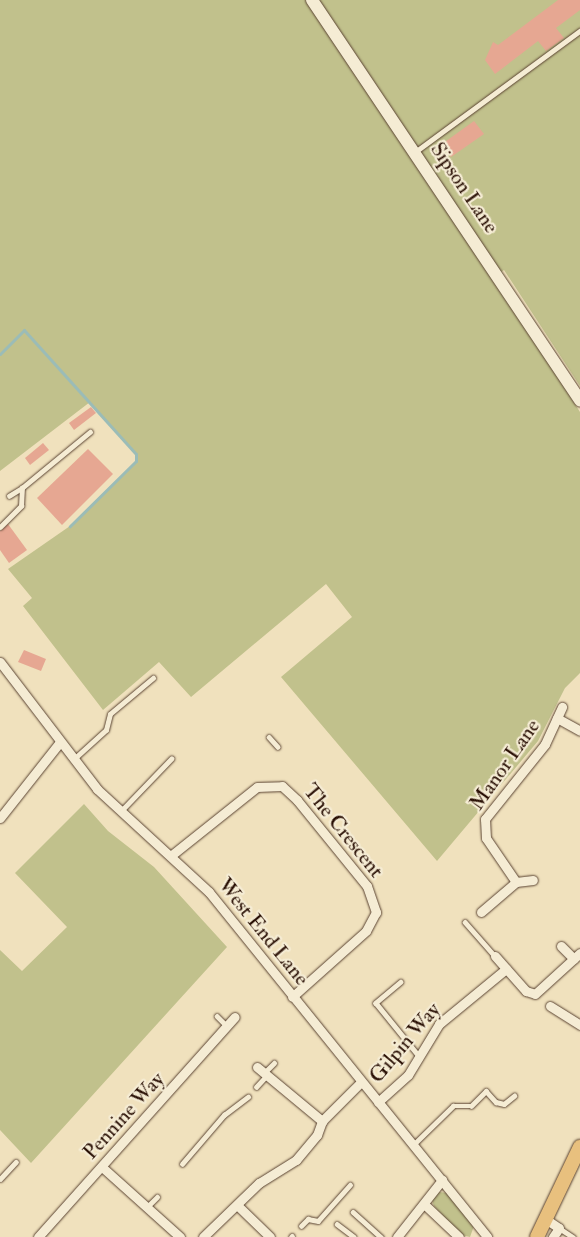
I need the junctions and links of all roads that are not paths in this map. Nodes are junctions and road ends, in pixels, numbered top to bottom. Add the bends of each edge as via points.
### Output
1 (312, 0) edge
2 (580, 32) edge
3 (415, 152) junction
4 (580, 401) edge
5 (90, 432) dead end
6 (22, 488) junction
7 (9, 496) dead end
8 (0, 527) edge
9 (0, 662) edge
10 (153, 678) dead end
11 (562, 707) dead end
12 (557, 718) junction
13 (580, 731) edge
14 (269, 737) dead end
15 (60, 742) junction
16 (278, 747) dead end
17 (73, 759) junction
18 (171, 759) dead end
19 (119, 813) junction
20 (0, 818) edge
21 (173, 854) junction
22 (533, 880) dead end
23 (516, 882) junction
24 (481, 912) dead end
25 (464, 922) dead end
26 (561, 946) dead end
27 (495, 956) joint
28 (577, 956) edge
29 (506, 969) junction
30 (401, 982) dead end
31 (292, 997) junction
32 (550, 1006) dead end
33 (217, 1016) dead end
34 (235, 1017) dead end
35 (580, 1025) edge
36 (227, 1026) junction
37 (419, 1056) junction
38 (274, 1063) dead end
39 (263, 1072) junction
40 (361, 1082) junction
41 (256, 1087) dead end
42 (514, 1096) dead end
43 (248, 1097) dead end
44 (378, 1102) junction
45 (322, 1121) junction
46 (413, 1145) junction
47 (580, 1147) edge
48 (16, 1162) dead end
49 (182, 1164) dead end
50 (102, 1167) junction
51 (0, 1179) edge
52 (442, 1180) junction
53 (350, 1185) dead end
54 (157, 1197) dead end
55 (424, 1204) junction
56 (237, 1205) junction
57 (147, 1208) junction
58 (353, 1212) dead end
59 (337, 1224) dead end
60 (553, 1224) junction
61 (301, 1226) dead end
62 (482, 1236) edge
63 (38, 1237) edge
64 (180, 1237) edge
65 (203, 1237) edge
66 (270, 1237) edge
67 (354, 1237) edge
68 (381, 1237) edge
69 (397, 1237) edge
70 (459, 1237) edge
71 (537, 1237) edge
72 (553, 1237) edge
73 (573, 1237) edge

1 - 3 street, Sipson Lane
2 - 3 lane
3 - 4 street, Sipson Lane
5 - 6 lane
6 - 7 lane
6 - 8 lane via 20,511
9 - 15 street, West End Lane
10 - 17 lane via 110,714 106,730
11 - 12 street, Manor Lane
12 - 13 street, Manor Lane
12 - 23 street, Manor Lane via 545,744 483,826 486,838
14 - 16 lane
15 - 17 street, West End Lane
15 - 20 street
17 - 19 street, West End Lane
18 - 19 lane
19 - 21 street, West End Lane
21 - 31 street, West End Lane via 209,892
21 - 31 street, The Crescent via 257,786 282,786 297,800 367,886 376,912 366,931
22 - 23 street
23 - 24 street
25 - 27 lane
26 - 28 street
27 - 29 street
28 - 29 street via 535,994 526,991
29 - 37 street, Gilpin Way via 439,1024
30 - 37 lane via 376,1003
31 - 40 street, West End Lane
32 - 35 street
33 - 36 lane
34 - 36 street, Pennine Way
36 - 50 street, Pennine Way
37 - 44 street, Gilpin Way via 400,1083
38 - 39 lane
39 - 41 lane
39 - 45 street
40 - 44 street, West End Lane
40 - 45 street
42 - 46 lane via 504,1104 496,1102 486,1091 470,1106 453,1106
43 - 49 lane via 224,1115
44 - 46 street, West End Lane
45 - 56 street via 317,1135 296,1160 259,1183
46 - 52 street, West End Lane
47 - 60 main road
48 - 51 lane
50 - 57 street
50 - 63 street, Pennine Way
52 - 55 street
52 - 62 street, West End Lane
53 - 61 lane via 318,1221 308,1219
54 - 57 lane
55 - 69 street
55 - 70 street
56 - 65 street
56 - 66 street
57 - 64 street
58 - 68 lane
59 - 67 lane
60 - 71 main road
60 - 72 street
60 - 73 lane

